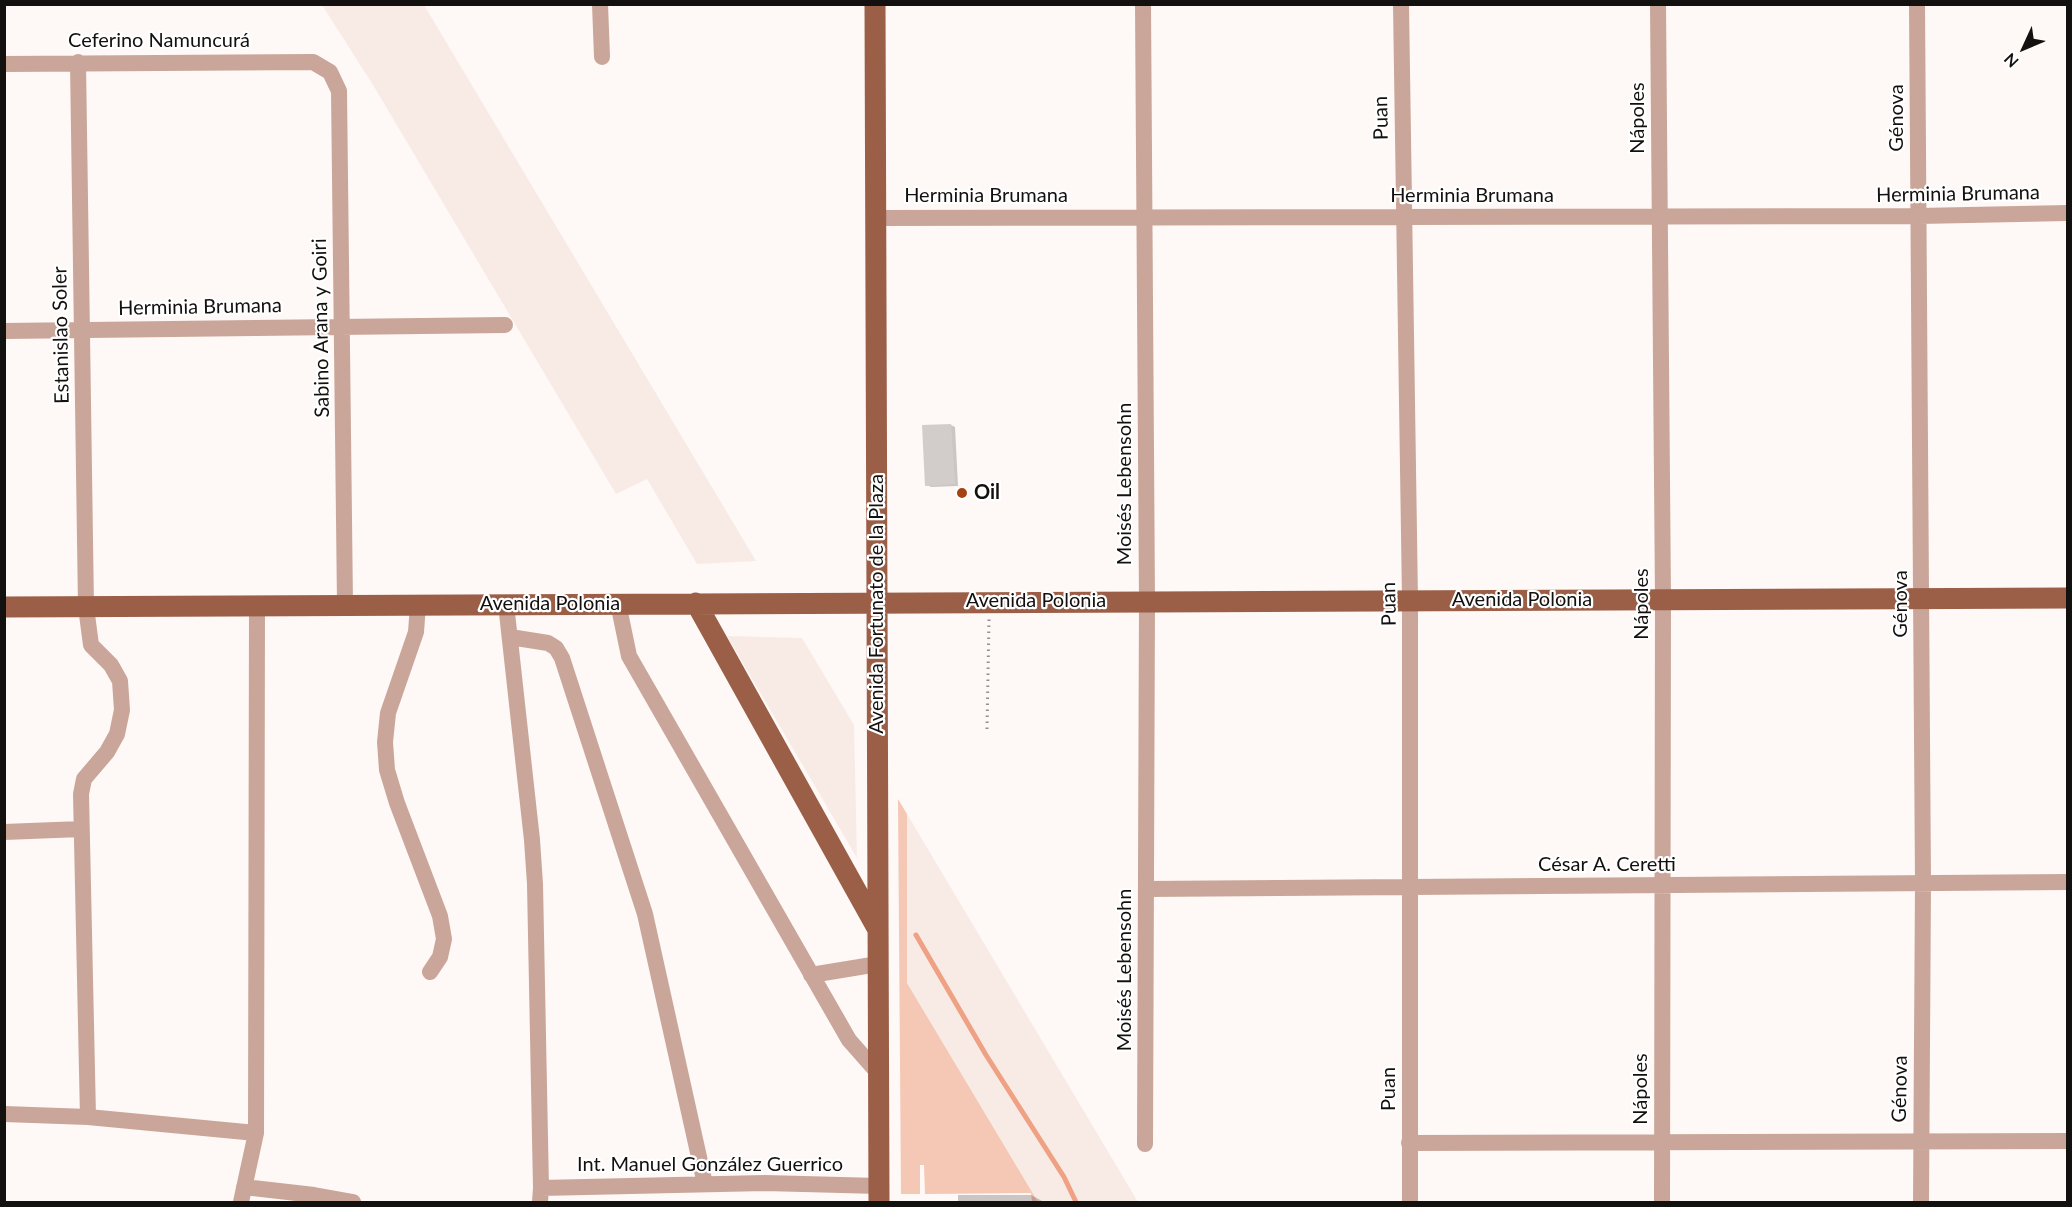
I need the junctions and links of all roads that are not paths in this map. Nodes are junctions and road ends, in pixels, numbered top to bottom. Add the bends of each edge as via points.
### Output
1 (600, 4) edge
2 (875, 4) edge
3 (1143, 4) edge
4 (1401, 4) edge
5 (1658, 4) edge
6 (1917, 4) edge
7 (602, 57) dead end
8 (78, 62) junction
9 (313, 62) joint
10 (4, 64) edge
11 (2067, 213) edge
12 (1659, 216) junction
13 (1919, 216) junction
14 (1144, 217) junction
15 (1403, 217) junction
16 (876, 218) junction
17 (505, 325) dead end
18 (342, 327) junction
19 (4, 330) edge
20 (82, 330) junction
21 (1922, 598) junction
22 (2067, 598) edge
23 (1663, 599) junction
24 (1410, 600) junction
25 (1147, 601) junction
26 (876, 602) junction
27 (618, 603) junction
28 (696, 603) junction
29 (506, 604) junction
30 (345, 605) junction
31 (418, 605) junction
32 (257, 606) junction
33 (4, 607) edge
34 (86, 607) junction
35 (510, 637) junction
36 (81, 829) junction
37 (4, 832) edge
38 (2067, 882) edge
39 (1923, 883) junction
40 (1664, 885) junction
41 (1411, 887) junction
42 (1147, 889) junction
43 (878, 930) junction
44 (878, 963) junction
45 (430, 972) dead end
46 (811, 975) junction
47 (879, 1074) junction
48 (4, 1114) edge
49 (88, 1117) junction
50 (256, 1133) junction
51 (1921, 1141) junction
52 (2067, 1141) edge
53 (1662, 1142) junction
54 (1410, 1143) junction
55 (1145, 1144) dead end
56 (705, 1184) junction
57 (879, 1194) edge
58 (243, 1195) edge
59 (541, 1195) edge
60 (353, 1203) edge
61 (1410, 1203) edge
62 (1662, 1203) edge
63 (1921, 1203) edge

1 - 7 street
2 - 16 main road, Avenida Fortunato de la Plaza
3 - 14 street, Moisés Lebensohn
4 - 15 street, Puan
5 - 12 street, Nápoles
6 - 13 street, Génova
8 - 9 street, Ceferino Namuncurá
8 - 10 street, Ceferino Namuncurá
8 - 20 street, Estanislao Soler
9 - 18 street, Sabino Arana y Goiri via 330,72 339,91
11 - 13 street, Herminia Brumana
12 - 13 street, Herminia Brumana
12 - 15 street, Herminia Brumana
12 - 23 street, Nápoles
13 - 21 street, Génova
14 - 15 street, Herminia Brumana
14 - 16 street, Herminia Brumana
14 - 25 street, Moisés Lebensohn
15 - 24 street, Puan
16 - 26 main road, Avenida Fortunato de la Plaza
17 - 18 street, Herminia Brumana
18 - 20 street, Herminia Brumana
18 - 30 street, Sabino Arana y Goiri
19 - 20 street, Herminia Brumana
20 - 34 street, Estanislao Soler
21 - 22 main road, Avenida Polonia
21 - 23 main road, Avenida Polonia
21 - 39 street, Génova
23 - 24 main road, Avenida Polonia
23 - 40 street, Nápoles
24 - 25 main road, Avenida Polonia
24 - 41 street, Puan
25 - 26 main road, Avenida Polonia
25 - 42 street, Moisés Lebensohn
26 - 28 main road, Avenida Polonia
26 - 43 main road, Avenida Fortunato de la Plaza
27 - 28 main road, Avenida Polonia
27 - 29 main road, Avenida Polonia
27 - 46 street via 629,656
28 - 43 main road
29 - 31 main road, Avenida Polonia
29 - 35 street
30 - 31 main road, Avenida Polonia
30 - 32 main road, Avenida Polonia
31 - 45 street via 416,632 388,713 385,742 387,770 397,803 441,916 444,939 440,957
32 - 34 main road, Avenida Polonia
32 - 50 street
33 - 34 main road, Avenida Polonia
34 - 36 street, Estanislao Soler via 91,645 111,665 120,681 122,710 117,734 84,779
35 - 56 street via 548,643 562,658 645,914
35 - 59 street via 534,873
36 - 37 street
36 - 49 street, Estanislao Soler
38 - 39 street, César A. Ceretti
39 - 40 street, César A. Ceretti
39 - 51 street, Génova
40 - 41 street, César A. Ceretti
40 - 53 street, Nápoles
41 - 42 street, César A. Ceretti
41 - 54 street, Puan
42 - 55 street, Moisés Lebensohn
43 - 44 main road, Avenida Fortunato de la Plaza
44 - 46 street
44 - 47 main road, Avenida Fortunato de la Plaza
46 - 47 street via 849,1040
47 - 57 main road, Avenida Fortunato de la Plaza
48 - 49 street
49 - 50 street
50 - 58 street
51 - 52 street
51 - 53 street
51 - 63 street, Génova
53 - 54 street
53 - 62 street, Nápoles
54 - 61 street, Puan
56 - 57 street, Int. Manuel González Guerrico via 765,1183
56 - 59 street, Int. Manuel González Guerrico
58 - 60 street via 314,1195

